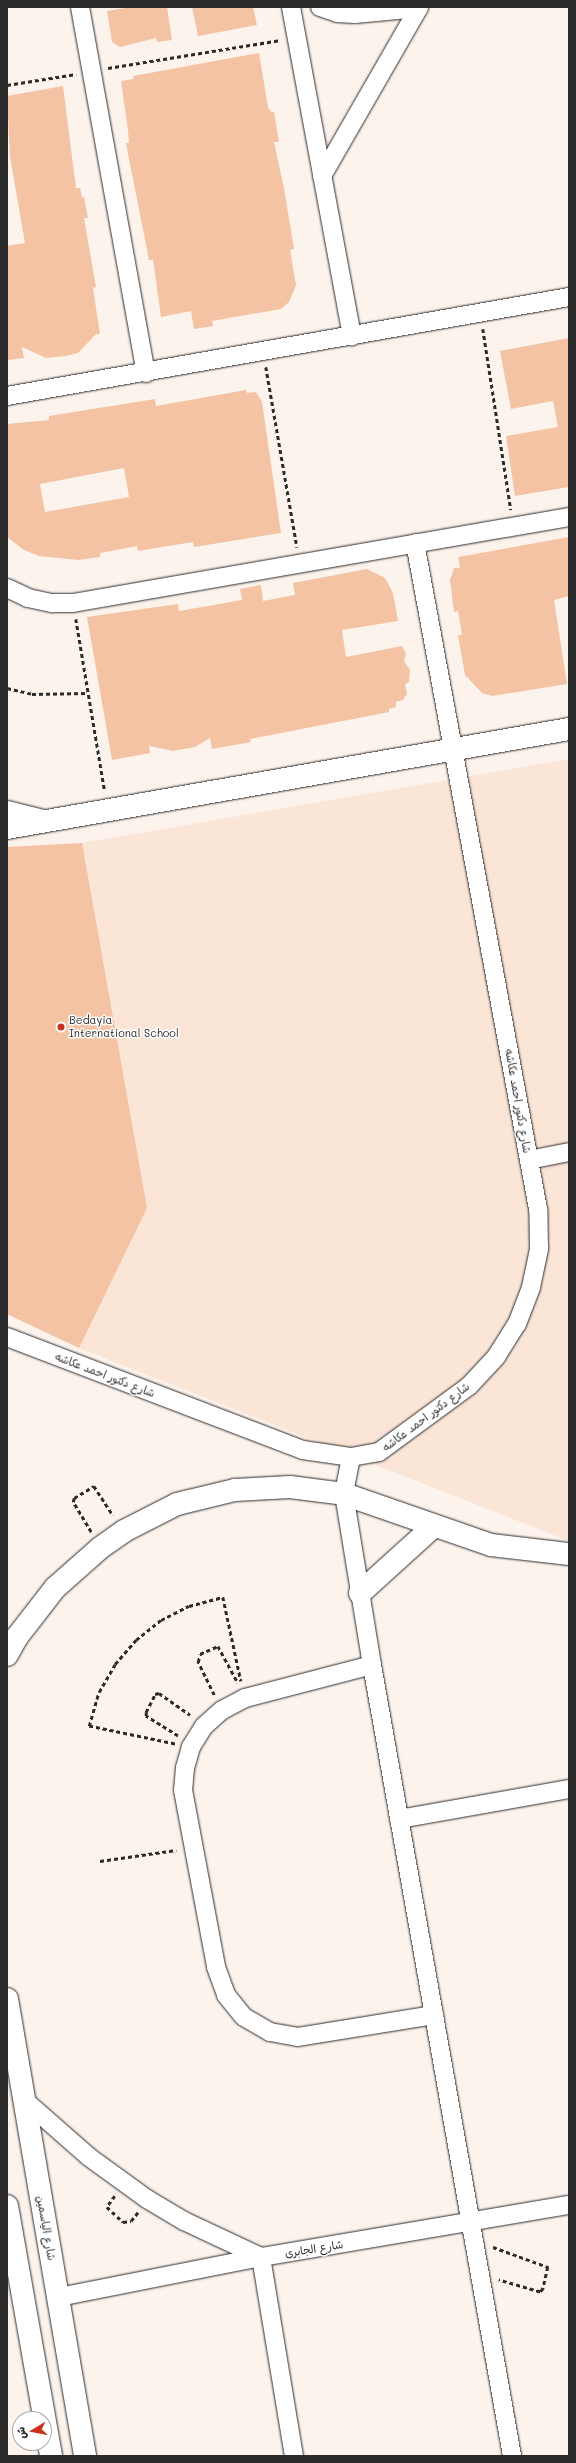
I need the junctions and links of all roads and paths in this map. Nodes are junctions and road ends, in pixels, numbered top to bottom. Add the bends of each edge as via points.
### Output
1 (80, 7) edge
2 (291, 7) edge
3 (320, 7) edge
4 (419, 7) edge
5 (296, 38) junction
6 (91, 71) junction
7 (7, 85) edge
8 (322, 176) junction
9 (569, 297) edge
10 (481, 313) junction
11 (352, 336) junction
12 (264, 352) junction
13 (146, 373) junction
14 (7, 396) edge
15 (569, 517) edge
16 (514, 526) junction
17 (415, 543) junction
18 (300, 563) junction
19 (7, 588) edge
20 (73, 603) junction
21 (7, 688) edge
22 (88, 693) junction
23 (569, 729) edge
24 (453, 750) junction
25 (7, 810) edge
26 (108, 810) junction
27 (49, 820) junction
28 (7, 828) edge
29 (569, 1152) edge
30 (529, 1160) junction
31 (7, 1337) edge
32 (351, 1457) junction
33 (344, 1494) junction
34 (434, 1526) junction
35 (124, 1531) junction
36 (100, 1548) junction
37 (569, 1554) edge
38 (360, 1593) junction
39 (7, 1655) edge
40 (372, 1665) junction
41 (245, 1698) junction
42 (222, 1710) junction
43 (204, 1726) junction
44 (192, 1746) junction
45 (569, 1789) edge
46 (399, 1819) junction
47 (194, 1847) junction
48 (100, 1861) dead end
49 (7, 1999) edge
50 (434, 2015) junction
51 (23, 2099) junction
52 (124, 2183) junction
53 (147, 2199) junction
54 (569, 2205) edge
55 (7, 2206) edge
56 (470, 2223) junction
57 (474, 2241) junction
58 (261, 2257) junction
59 (479, 2274) junction
60 (59, 2296) junction
61 (51, 2456) edge
62 (85, 2456) edge
63 (294, 2456) edge
64 (512, 2456) edge

1 - 6 street
2 - 5 street
3 - 4 street via 337,13 355,14
4 - 8 street
5 - 6 path
5 - 8 street
6 - 7 path
6 - 13 street
8 - 11 street
9 - 10 street
10 - 11 street
10 - 16 path
11 - 12 street
12 - 13 street
12 - 18 path
13 - 14 street
15 - 16 street
16 - 17 street
17 - 18 street
17 - 24 street, شارع دكتور احمد عكاشه
18 - 20 street
19 - 20 street via 28,598 52,604
20 - 22 path
21 - 22 path via 32,694
22 - 26 path
23 - 24 street
24 - 26 street
24 - 30 street, شارع دكتور احمد عكاشه
25 - 27 street
26 - 27 street
27 - 28 street
29 - 30 street
30 - 32 street, شارع دكتور احمد عكاشه via 538,1209 538,1248 532,1287 517,1324 496,1357 469,1386 379,1452
31 - 32 street, شارع دكتور احمد عكاشه via 303,1450
32 - 33 street
33 - 34 street
33 - 35 street via 290,1487 234,1490 177,1504
33 - 38 street
34 - 37 street via 491,1545
34 - 38 street
35 - 36 street
35 - 36 path via 94,1486 74,1498 73,1502
36 - 39 street via 55,1588 17,1637
38 - 40 street
40 - 41 street
40 - 46 street
41 - 42 street
41 - 42 path via 218,1646 200,1654 198,1662
41 - 44 path via 222,1596 189,1606 161,1620 136,1640 115,1664 99,1692 89,1726
42 - 43 street
43 - 44 street
43 - 44 path via 159,1693 155,1694 146,1716
44 - 47 street via 184,1768 183,1790
45 - 46 street
46 - 50 street
47 - 48 path
47 - 50 street via 216,1967 226,1995 244,2017 270,2032 298,2037
49 - 51 street, شارع الياسمين
50 - 56 street
51 - 52 street via 83,2152
51 - 60 street, شارع الياسمين
52 - 53 street
52 - 53 path via 107,2207 123,2222 131,2221
53 - 58 street via 184,2221
54 - 56 street, شارع الجابرى
55 - 61 street
56 - 57 street
56 - 58 street, شارع الجابرى
57 - 59 street
57 - 59 path via 544,2264 549,2271 540,2292
58 - 60 street, شارع الجابرى
58 - 63 street
59 - 64 street
60 - 62 street, شارع الياسمين

